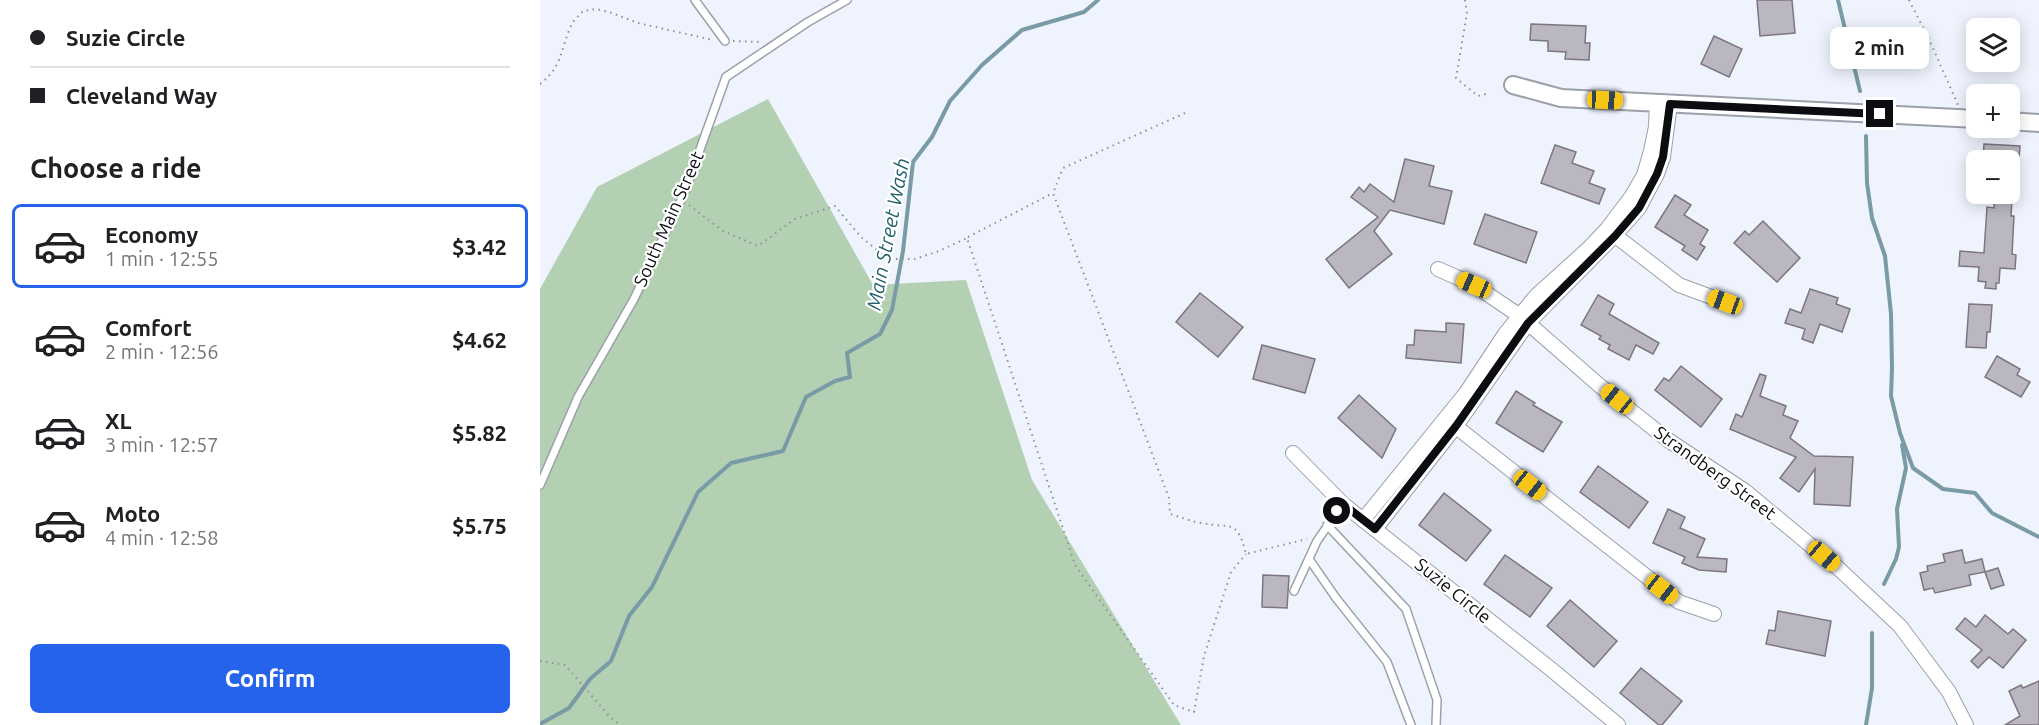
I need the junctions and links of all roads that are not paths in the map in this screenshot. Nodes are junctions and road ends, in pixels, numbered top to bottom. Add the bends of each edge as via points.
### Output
1 (695, 0) edge
2 (847, 0) edge
3 (725, 41) road end
4 (1513, 85) dead end
5 (1663, 104) junction
6 (1966, 119) edge
7 (2020, 122) edge
8 (2039, 123) edge
9 (1611, 232) junction
10 (1438, 269) dead end
11 (1725, 302) dead end
12 (1524, 319) junction
13 (1451, 422) junction
14 (1293, 453) dead end
15 (540, 485) edge
16 (1343, 504) junction
17 (1369, 524) junction
18 (1327, 525) junction
19 (1309, 559) junction
20 (1293, 591) dead end
21 (1714, 614) dead end
22 (1411, 725) edge
23 (1436, 725) edge
24 (1618, 725) edge
25 (1966, 725) edge

1 - 3 lane
2 - 15 lane, South Main Street via 726,77 681,199 634,299 578,397
4 - 5 street via 1562,98
5 - 6 street
5 - 9 street via 1644,175
7 - 8 street
9 - 11 street via 1679,285
9 - 12 street via 1536,296
10 - 12 street, Strandberg Street via 1474,285
12 - 13 street via 1491,352
12 - 25 street, Strandberg Street via 1659,433 1745,491 1839,569 1900,626 1949,692
13 - 17 street
13 - 21 street via 1679,602
14 - 16 street, Suzie Circle
16 - 17 street, Suzie Circle
16 - 18 lane
17 - 24 street, Suzie Circle
18 - 19 lane
18 - 23 lane via 1406,609 1437,700
19 - 20 lane
19 - 22 lane via 1387,662

